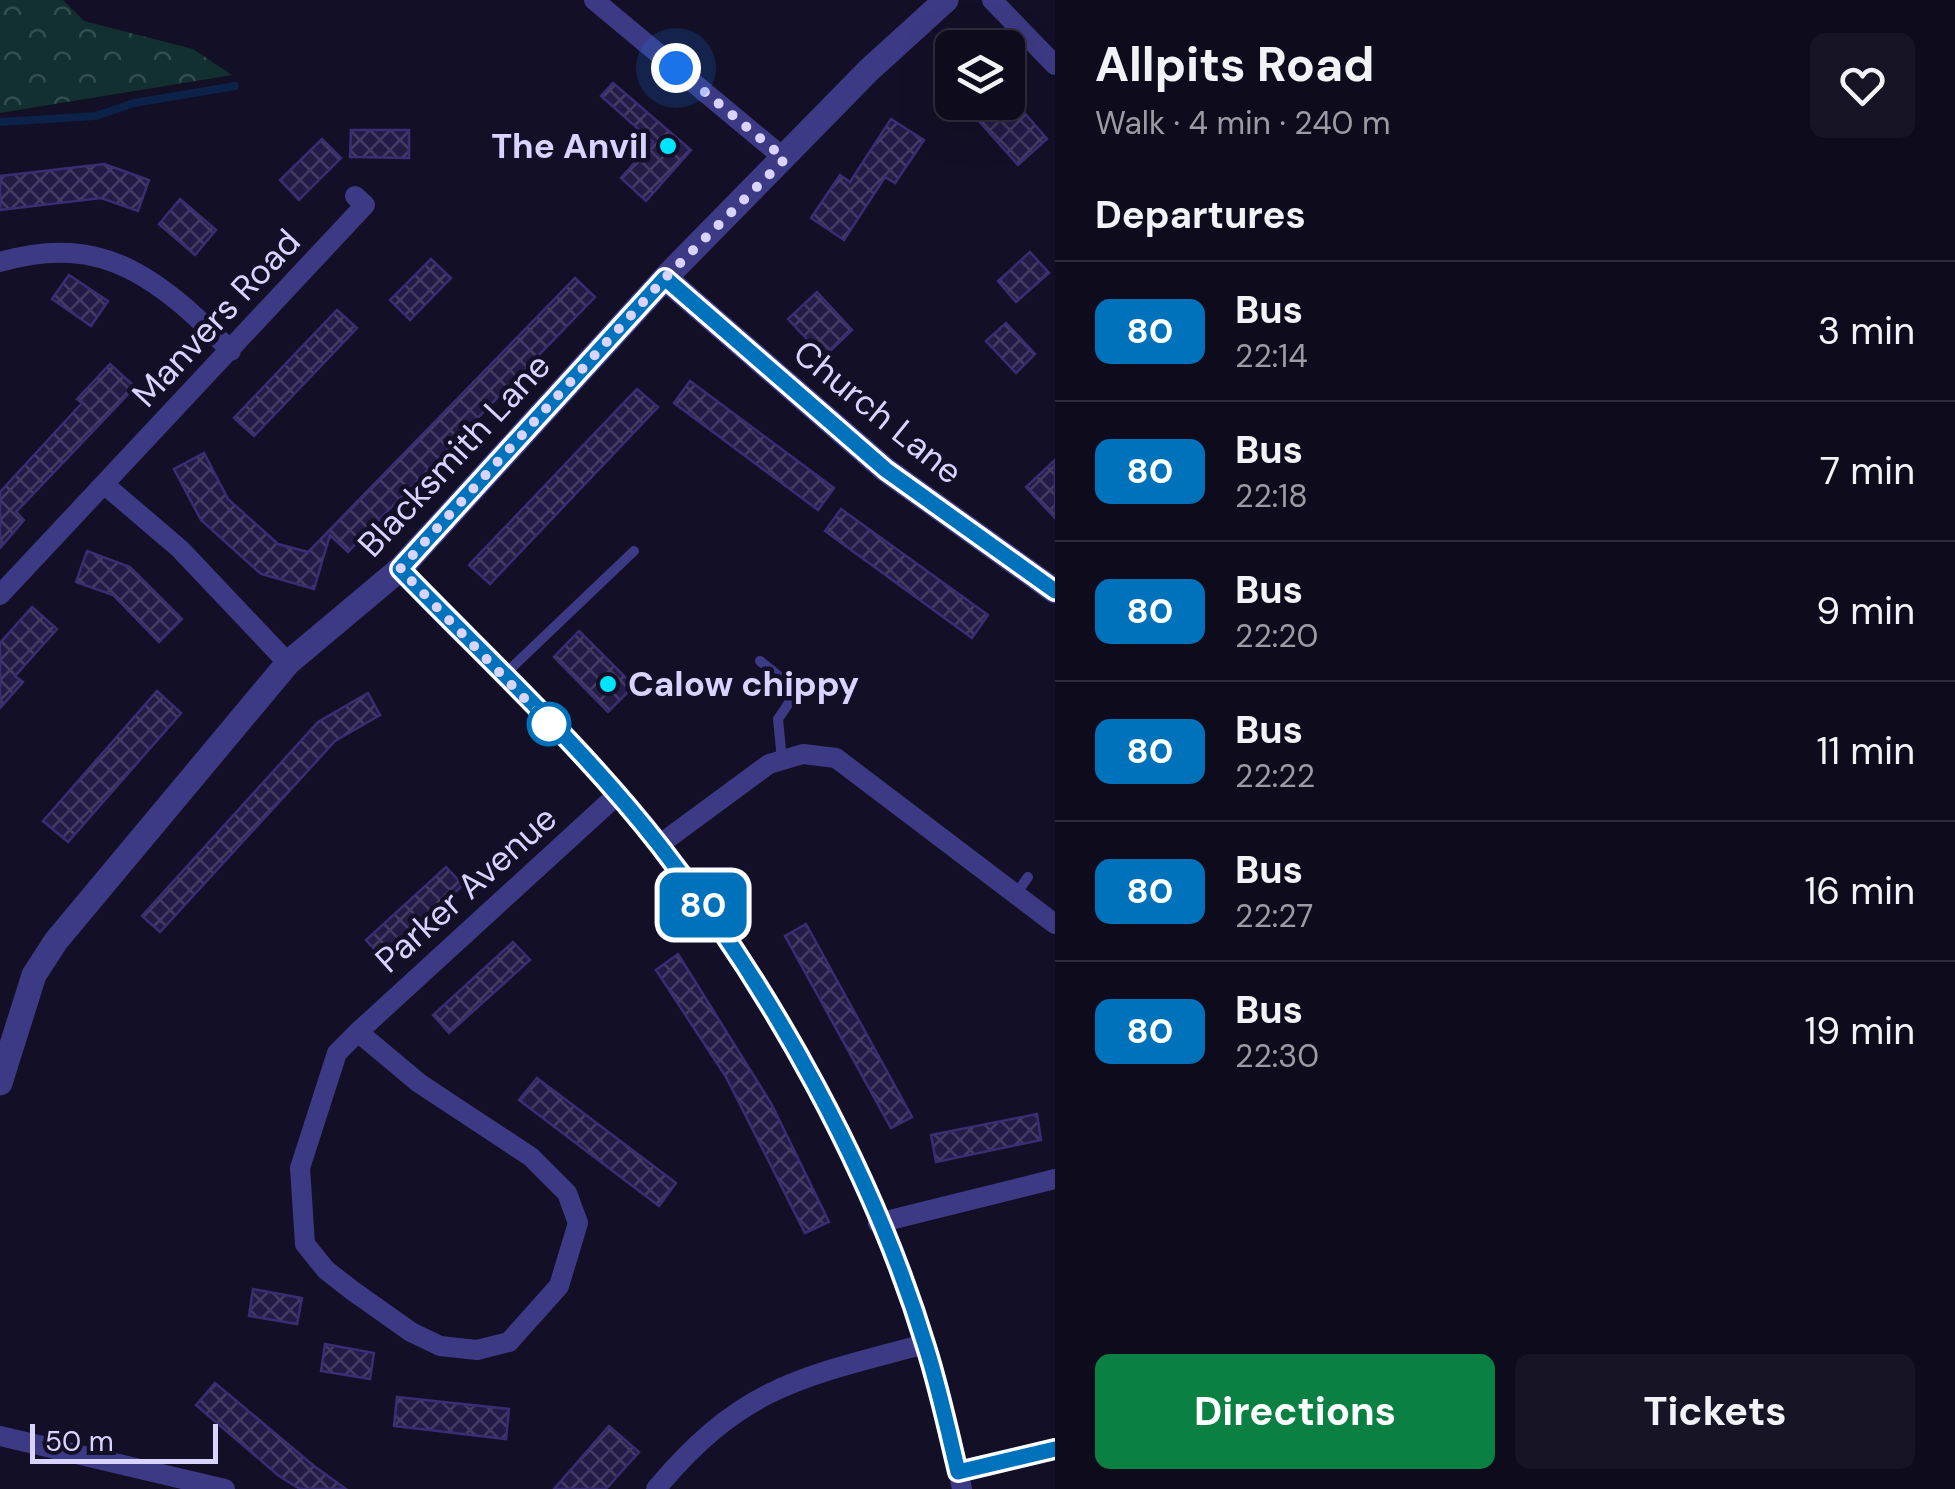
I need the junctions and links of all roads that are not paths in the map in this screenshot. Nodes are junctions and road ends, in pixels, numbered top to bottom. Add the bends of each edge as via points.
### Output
1 (594, 0) edge
2 (946, 0) edge
3 (992, 0) edge
4 (1055, 65) edge
5 (785, 159) junction
6 (366, 206) dead end
7 (0, 262) edge
8 (665, 278) junction
9 (231, 351) junction
10 (104, 485) junction
11 (634, 551) dead end
12 (400, 569) junction
13 (1055, 592) edge
14 (0, 595) edge
15 (760, 661) dead end
16 (288, 664) junction
17 (503, 676) junction
18 (782, 760) junction
19 (617, 795) junction
20 (659, 845) junction
21 (1055, 924) edge
22 (358, 1032) junction
23 (0, 1082) edge
24 (1055, 1180) edge
25 (878, 1223) junction
26 (926, 1344) junction
27 (0, 1436) edge
28 (1055, 1449) edge
29 (960, 1480) edge
30 (225, 1489) edge
31 (656, 1489) edge

1 - 5 street
2 - 5 street, Blacksmith Lane
3 - 4 street
5 - 8 street, Blacksmith Lane
6 - 9 street, Manvers Road
7 - 9 street via 83,251 142,275
8 - 12 street, Blacksmith Lane
8 - 13 street, Church Lane via 886,470
9 - 10 street, Manvers Road
10 - 14 street, Manvers Road
10 - 16 street via 180,549
11 - 17 lane
12 - 16 street, Blacksmith Lane
12 - 17 street
15 - 18 lane via 797,692 778,719
16 - 23 street, Blacksmith Lane via 101,882 34,975
17 - 19 street
18 - 20 street
18 - 21 street via 803,754 836,758 1022,885
19 - 20 street
19 - 22 street, Parker Avenue
20 - 25 street via 743,961 835,1126
22 - 22 street, Parker Avenue via 337,1053 300,1168 305,1244 326,1270 411,1332 440,1346 478,1350 508,1342 558,1286 578,1223 568,1193 530,1157
24 - 25 street
25 - 26 street
26 - 29 street
26 - 31 street via 806,1376 748,1401 712,1428
27 - 30 street
28 - 29 street

